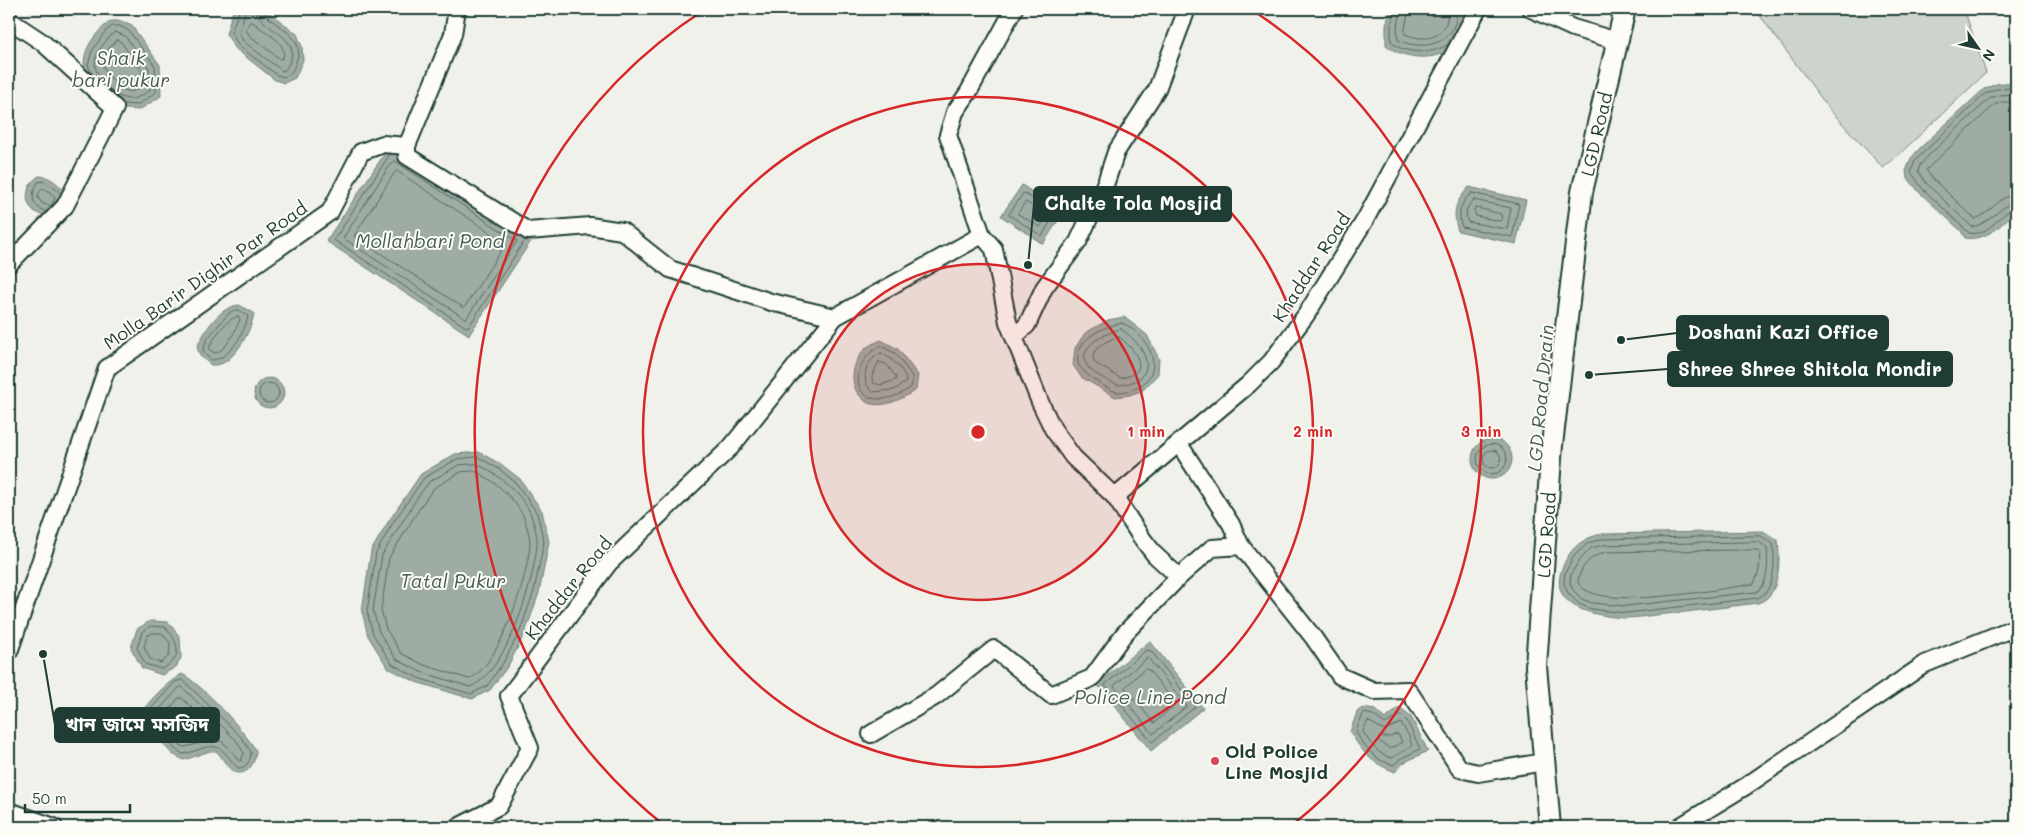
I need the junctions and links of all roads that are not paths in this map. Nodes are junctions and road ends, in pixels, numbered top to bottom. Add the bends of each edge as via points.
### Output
1 (457, 9) edge
2 (1014, 9) edge
3 (1187, 9) edge
4 (1478, 9) edge
5 (1531, 9) edge
6 (1625, 9) edge
7 (9, 20) edge
8 (1617, 41) junction
9 (407, 146) junction
10 (982, 235) junction
11 (9, 264) edge
12 (835, 317) junction
13 (1014, 337) junction
14 (1179, 444) junction
15 (1117, 500) junction
16 (1241, 546) junction
17 (1179, 577) junction
18 (2016, 627) edge
19 (9, 652) edge
20 (871, 734) dead end
21 (1544, 762) junction
22 (9, 810) edge
23 (54, 827) edge
24 (458, 827) edge
25 (1550, 827) edge
26 (1679, 827) edge

1 - 9 street via 453,34
2 - 10 street via 955,112 948,135
3 - 13 street via 1157,89 1116,152 1078,242 1044,288 1027,325
4 - 14 street, Khaddar Road via 1365,220 1306,315 1271,362
5 - 8 street via 1572,28
6 - 8 main road, LGD Road
7 - 11 street via 42,42 115,108 65,206
8 - 21 main road, LGD Road via 1582,192 1552,445 1536,666
9 - 12 street via 407,156 415,162 528,231 590,226 622,231 670,269 771,302
9 - 19 street, Molla Barir Dighir Par Road via 383,144 361,152 330,212 107,368
10 - 12 street
10 - 13 street via 994,249 1008,322
12 - 24 street, Khaddar Road via 731,447 609,563 509,696 530,748 499,806
13 - 15 street via 1053,428 1073,457
14 - 15 street, Khaddar Road
14 - 16 street via 1231,524
15 - 17 street via 1155,555
16 - 17 street via 1212,548
16 - 21 street via 1340,676 1374,691 1408,690 1460,769 1478,773
17 - 20 street via 1124,634 1092,678 1051,695 994,649 936,696
18 - 26 street via 1924,664 1746,786
21 - 25 main road, LGD Road
22 - 23 street

